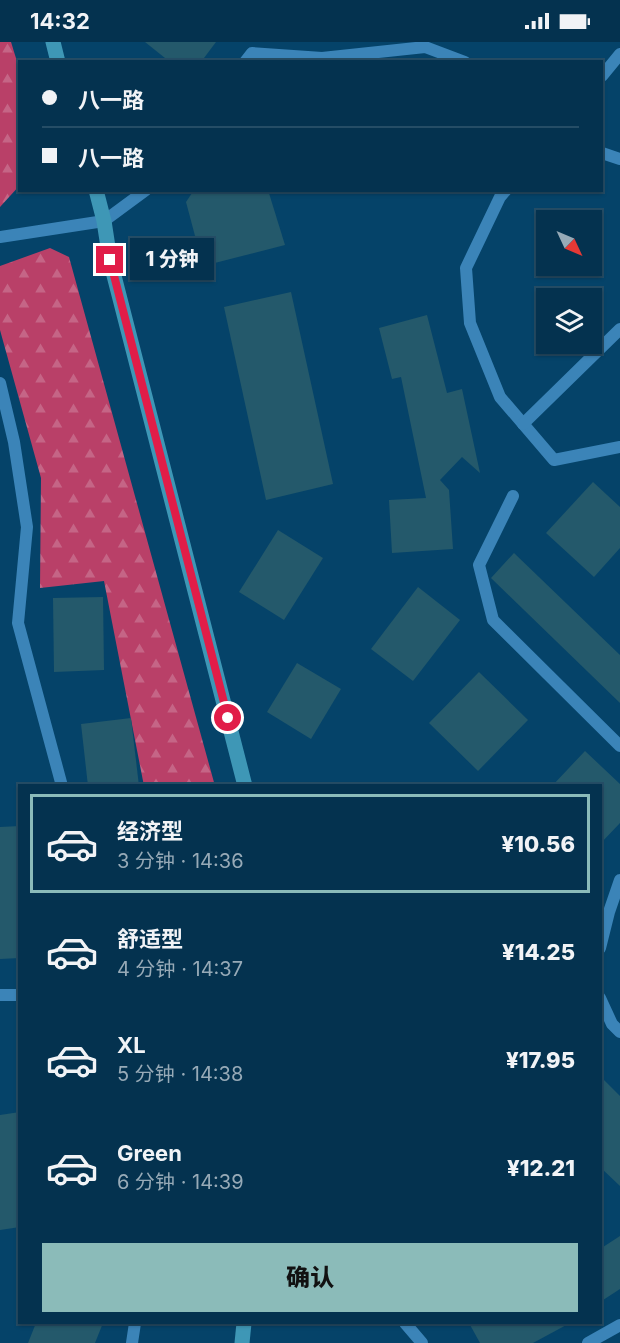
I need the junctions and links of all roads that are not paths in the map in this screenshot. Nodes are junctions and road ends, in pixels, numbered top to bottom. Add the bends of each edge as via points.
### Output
1 (53, 42) edge
2 (620, 54) edge
3 (58, 60) edge
4 (247, 60) edge
5 (460, 60) edge
6 (603, 75) edge
7 (603, 153) edge
8 (620, 159) edge
9 (97, 192) edge
10 (143, 192) edge
11 (504, 192) edge
12 (104, 221) junction
13 (0, 237) edge
14 (620, 328) edge
15 (0, 383) edge
16 (523, 424) junction
17 (620, 447) edge
18 (513, 496) dead end
19 (620, 746) edge
20 (61, 784) edge
21 (244, 784) edge
22 (620, 880) edge
23 (602, 940) edge
24 (0, 995) edge
25 (18, 995) edge
26 (602, 1002) edge
27 (620, 1032) edge
28 (135, 1324) edge
29 (244, 1324) edge
30 (406, 1324) edge
31 (620, 1325) edge
32 (132, 1343) edge
33 (242, 1343) edge
34 (422, 1343) edge
35 (588, 1343) edge

1 - 3 main road
2 - 6 lane
4 - 5 lane via 252,53 322,58 424,47
7 - 8 lane
9 - 12 main road
10 - 12 lane
11 - 16 lane via 466,268 470,323 500,397
12 - 13 lane
12 - 21 main road via 110,260
14 - 16 lane
15 - 20 lane via 27,526 18,623
16 - 17 lane via 554,460
18 - 19 lane via 478,565 493,620
22 - 23 lane
24 - 25 lane
26 - 27 lane
28 - 32 lane
29 - 33 main road
30 - 34 lane
31 - 35 lane

